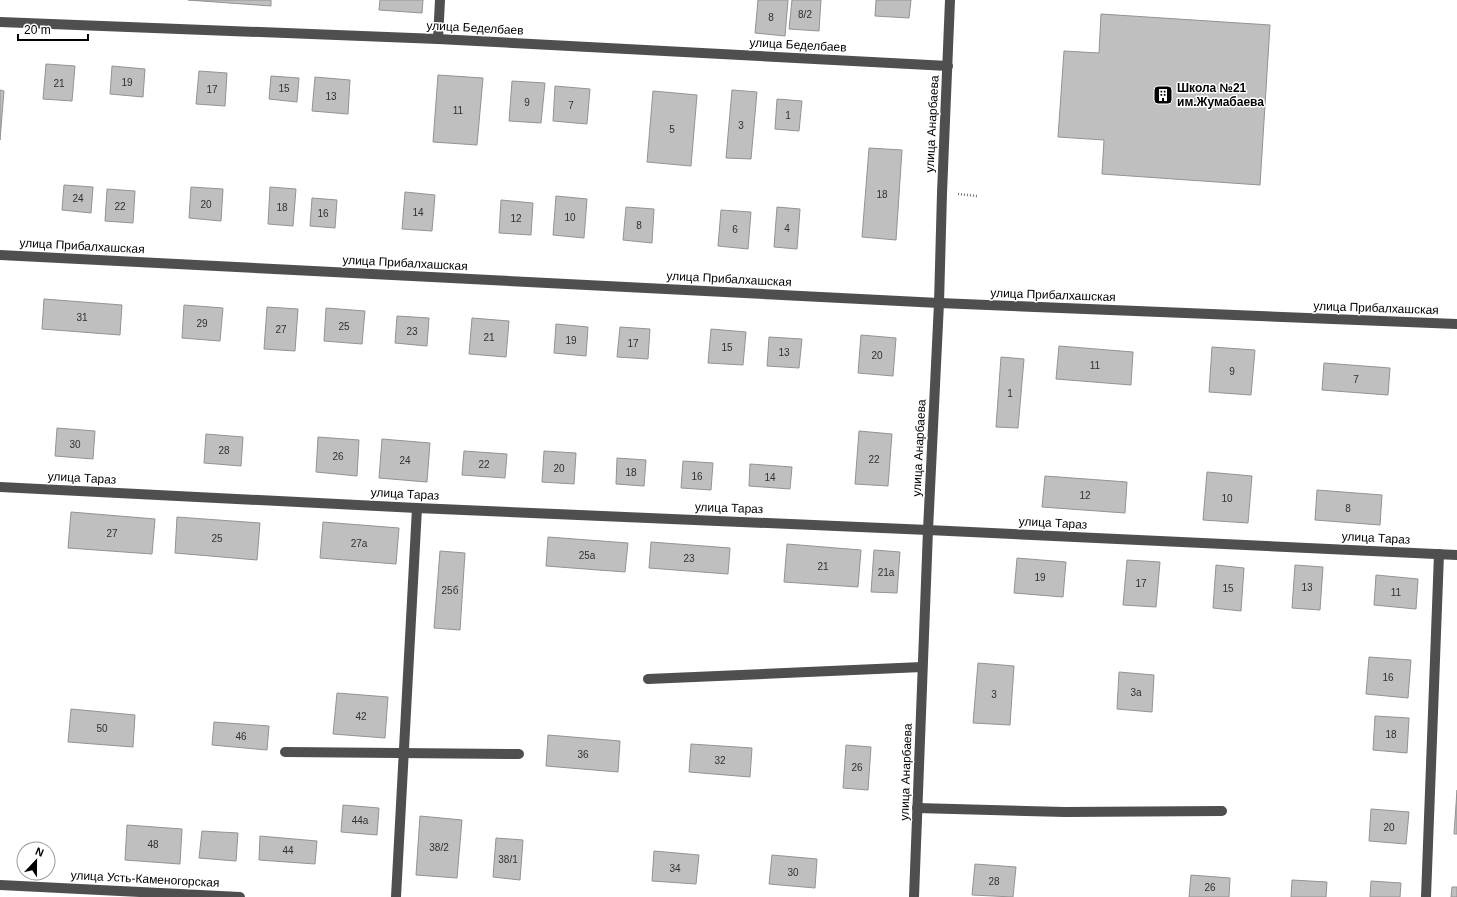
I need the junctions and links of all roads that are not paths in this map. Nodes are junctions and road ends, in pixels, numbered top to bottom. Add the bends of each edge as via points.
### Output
1 (440, 0) edge
2 (950, 0) edge
3 (0, 22) edge
4 (438, 39) junction
5 (948, 66) junction
6 (0, 255) edge
7 (939, 303) junction
8 (1457, 324) edge
9 (0, 487) edge
10 (417, 508) junction
11 (928, 530) junction
12 (1439, 554) junction
13 (1457, 555) edge
14 (922, 667) junction
15 (648, 679) dead end
16 (285, 752) dead end
17 (404, 753) junction
18 (519, 754) dead end
19 (917, 808) junction
20 (1222, 811) dead end
21 (0, 885) edge
22 (240, 897) edge
23 (396, 897) edge
24 (914, 897) edge
25 (1426, 897) edge

1 - 4 street
2 - 5 street, улица Анарбаева
3 - 4 street, улица Беделбаев
4 - 5 street, улица Беделбаев
5 - 7 street, улица Анарбаева
6 - 7 street, улица Прибалхашская
7 - 8 street, улица Прибалхашская
7 - 11 street, улица Анарбаева
9 - 10 street, улица Тараз
10 - 11 street, улица Тараз
10 - 17 street
11 - 12 street, улица Тараз
11 - 14 street, улица Анарбаева
12 - 13 street, улица Тараз
12 - 25 street
14 - 15 street
14 - 19 street, улица Анарбаева
16 - 17 street
17 - 18 street
17 - 23 street
19 - 20 street via 1065,812
19 - 24 street, улица Анарбаева
21 - 22 street, улица Усть-Каменогорская

